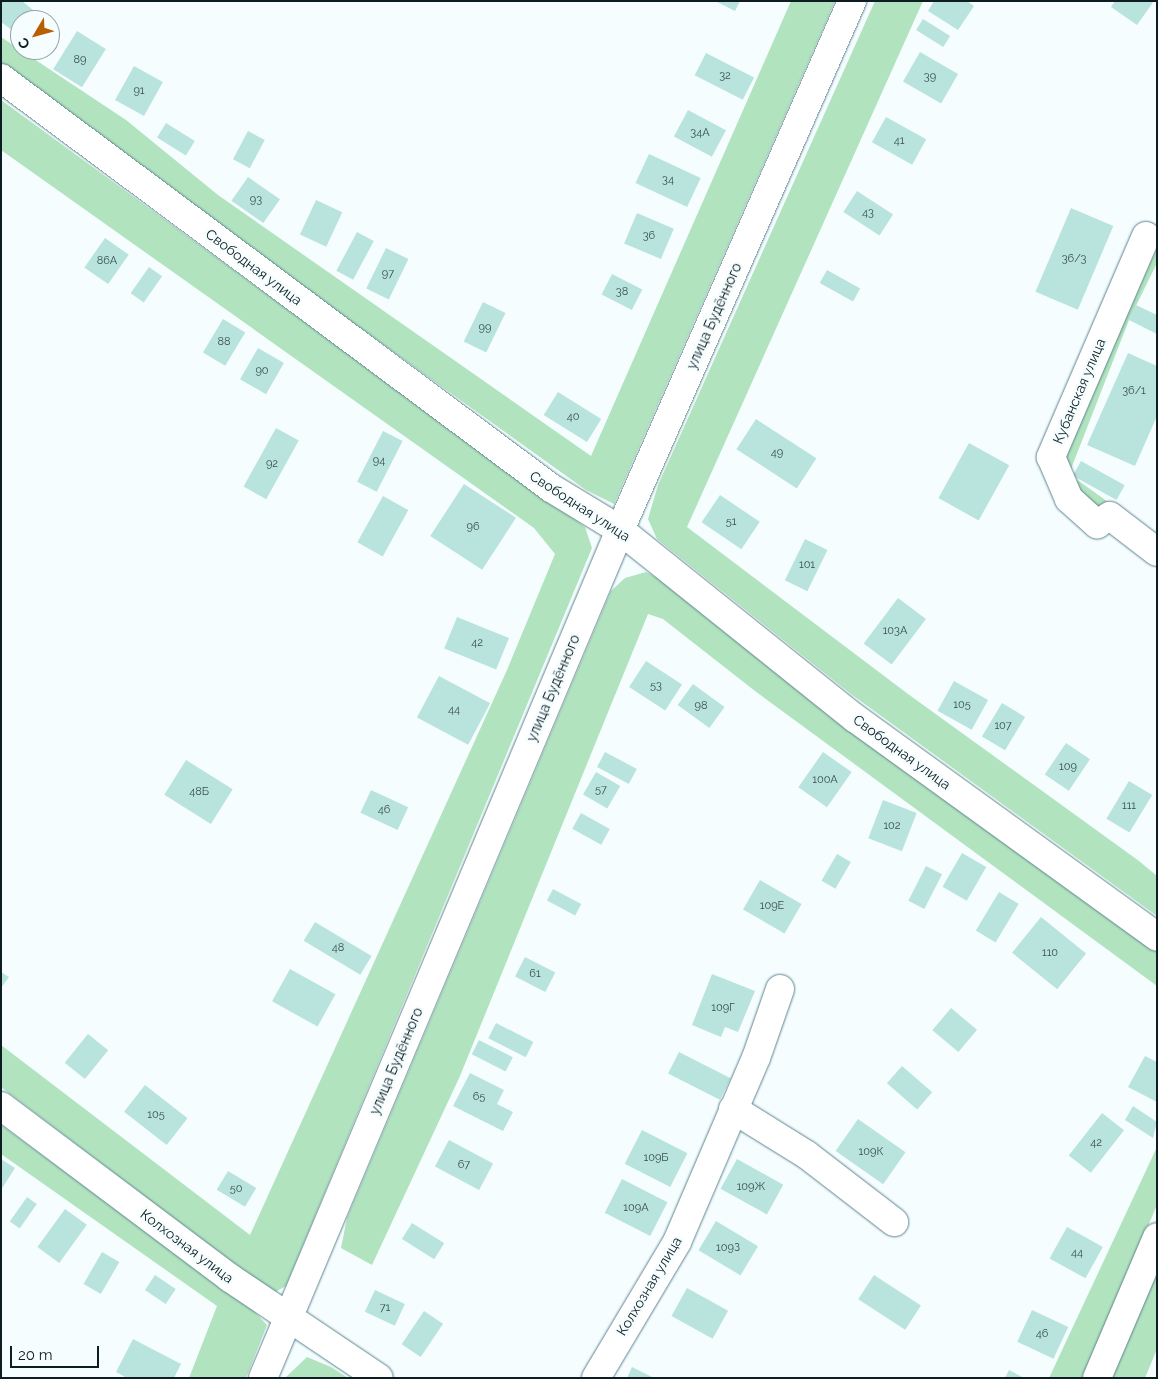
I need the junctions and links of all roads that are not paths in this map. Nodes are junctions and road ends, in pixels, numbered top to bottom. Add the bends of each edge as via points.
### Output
1 (852, 1) edge
2 (1, 78) edge
3 (1146, 236) dead end
4 (620, 530) junction
5 (1157, 552) edge
6 (1157, 937) edge
7 (780, 989) dead end
8 (1, 1106) edge
9 (733, 1109) junction
10 (894, 1222) dead end
11 (1157, 1237) edge
12 (289, 1315) junction
13 (263, 1378) edge
14 (379, 1378) edge
15 (596, 1378) edge
16 (1097, 1378) edge

1 - 4 street, улица Будённого
2 - 4 street, Свободная улица via 551,488
3 - 5 street, Кубанская улица via 1051,457 1069,499 1090,518 1097,524 1110,516
4 - 6 street, Свободная улица via 855,718
4 - 12 street, улица Будённого
7 - 9 street, Колхозная улица
8 - 12 street, Колхозная улица via 230,1278
9 - 10 street via 807,1154
9 - 15 street, Колхозная улица via 677,1242
11 - 16 street
12 - 13 street, улица Будённого
12 - 14 street, Колхозная улица

